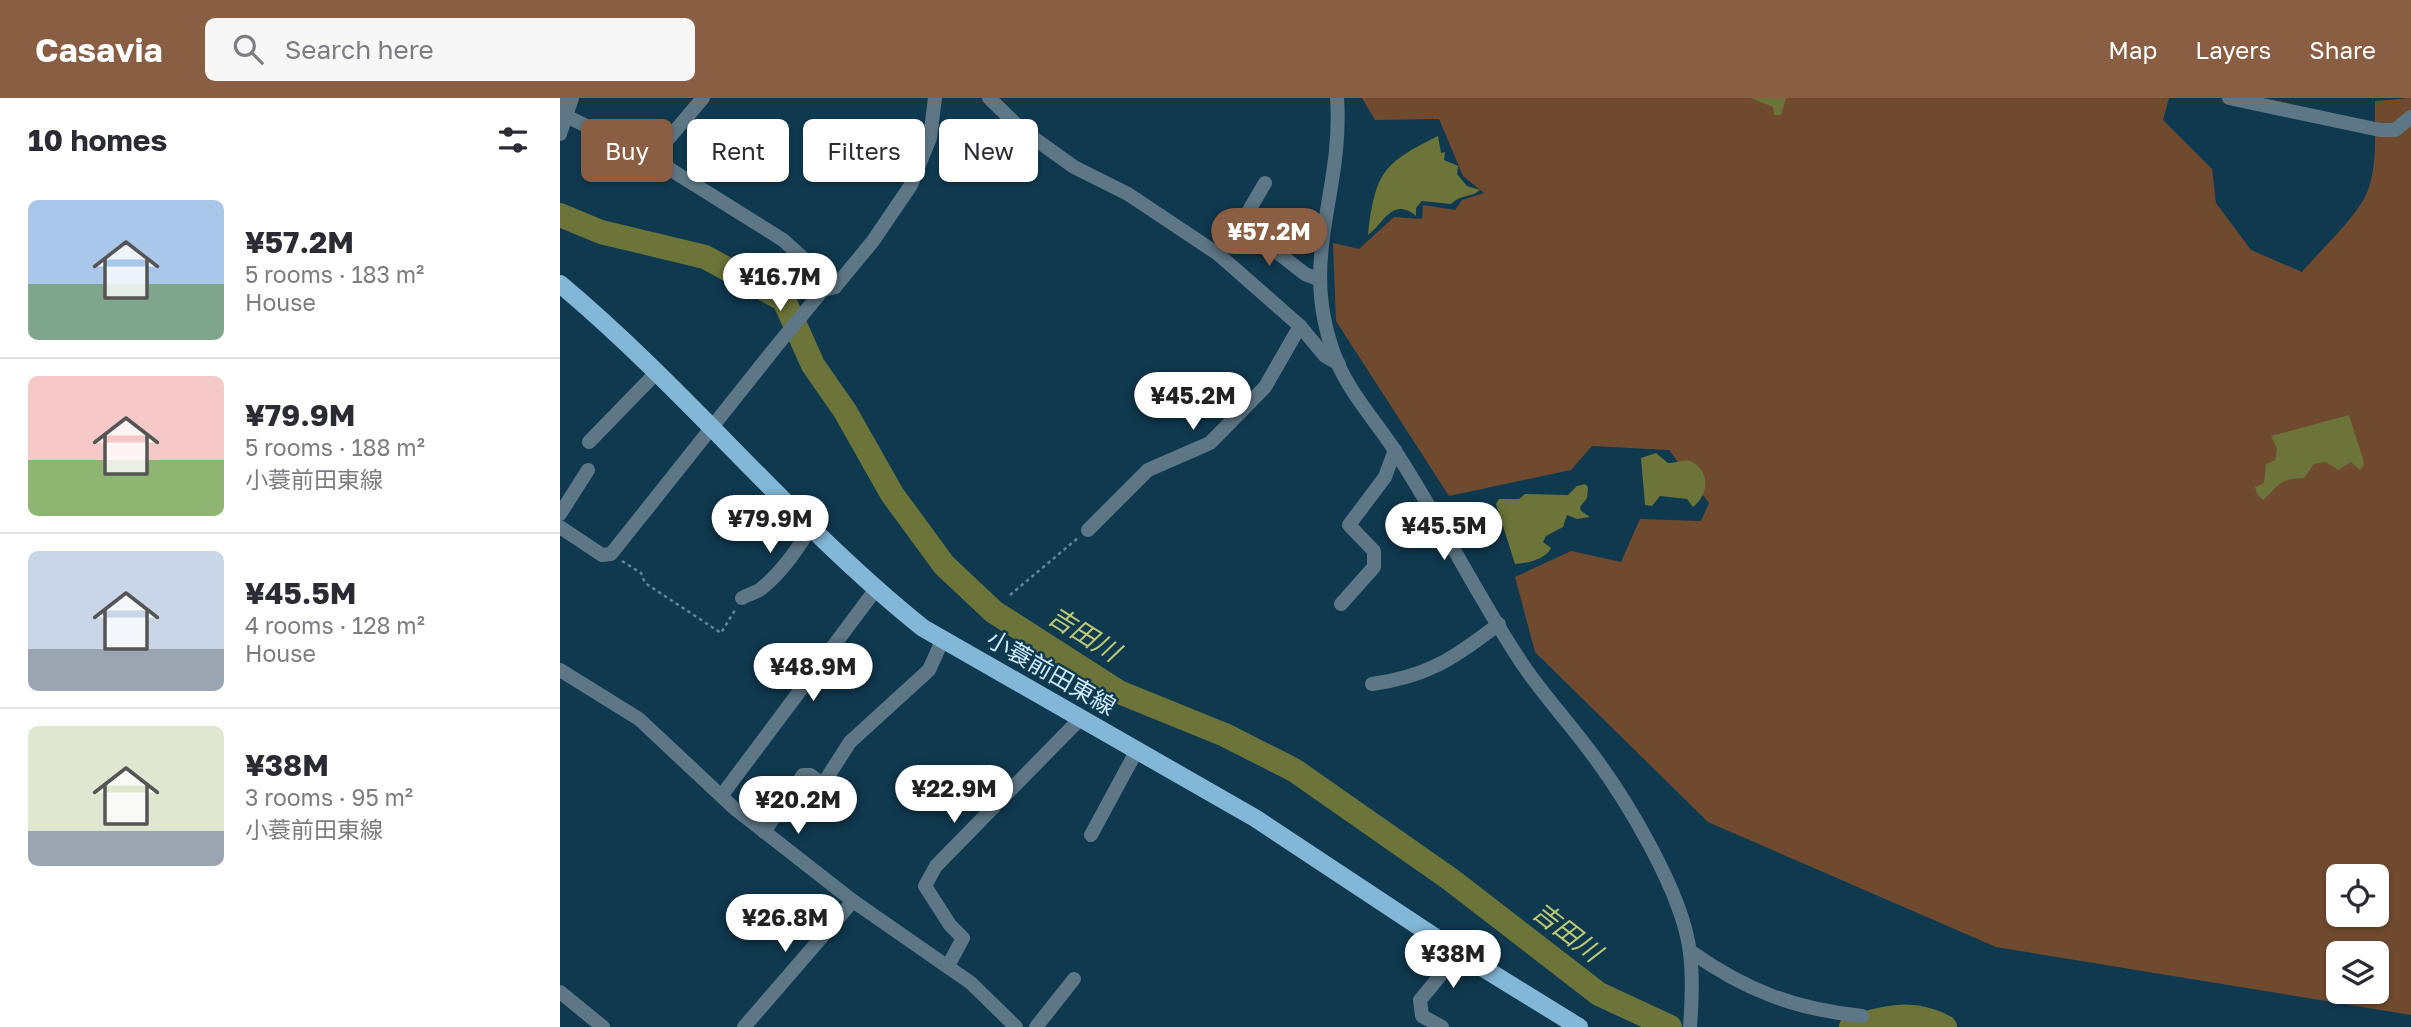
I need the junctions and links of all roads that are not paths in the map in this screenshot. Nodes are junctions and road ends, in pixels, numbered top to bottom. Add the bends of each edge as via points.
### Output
1 (572, 98) edge
2 (703, 98) edge
3 (935, 98) edge
4 (989, 98) edge
5 (1337, 98) edge
6 (2229, 98) edge
7 (560, 102) edge
8 (566, 116) junction
9 (2411, 117) edge
10 (581, 123) edge
11 (673, 133) edge
12 (560, 134) edge
13 (673, 171) edge
14 (1265, 183) dead end
15 (1241, 224) junction
16 (1218, 254) junction
17 (1318, 279) junction
18 (560, 284) edge
19 (835, 287) junction
20 (1300, 326) junction
21 (1339, 364) junction
22 (657, 372) junction
23 (713, 426) junction
24 (589, 442) dead end
25 (1395, 450) junction
26 (588, 470) dead end
27 (560, 514) edge
28 (812, 526) junction
29 (560, 527) edge
30 (1088, 530) road end
31 (876, 589) junction
32 (742, 598) road end
33 (1341, 604) dead end
34 (1499, 624) junction
35 (943, 639) junction
36 (560, 670) edge
37 (1372, 684) dead end
38 (1080, 719) junction
39 (1137, 750) junction
40 (722, 795) junction
41 (764, 832) junction
42 (1091, 835) dead end
43 (853, 901) junction
44 (1690, 951) junction
45 (1459, 953) junction
46 (948, 966) junction
47 (1074, 979) dead end
48 (560, 992) edge
49 (1862, 1016) dead end
50 (603, 1027) edge
51 (744, 1027) edge
52 (1016, 1027) edge
53 (1036, 1027) edge
54 (1442, 1027) edge
55 (1579, 1027) edge
56 (1690, 1027) edge

1 - 8 street
2 - 11 street
3 - 19 street via 930,138 911,186
4 - 16 street via 1021,129 1074,167 1128,194
5 - 17 street via 1339,120
6 - 9 street via 2379,130 2395,130
7 - 8 street
8 - 10 street
8 - 12 street
13 - 19 street via 783,240
14 - 15 street
15 - 16 street
15 - 17 street
16 - 20 street
17 - 21 street via 1323,314
18 - 22 main road, 小蓑前田東線
19 - 23 street via 823,290
20 - 21 street via 1325,356
20 - 30 street via 1265,387 1210,443 1148,470
21 - 25 street
22 - 23 main road, 小蓑前田東線
22 - 24 street
23 - 28 main road, 小蓑前田東線
23 - 29 street via 611,554 602,555
25 - 33 street via 1385,477 1349,525 1374,551 1374,567
25 - 34 street
26 - 27 street
28 - 31 main road, 小蓑前田東線
28 - 32 street via 760,591
31 - 35 main road, 小蓑前田東線
31 - 40 street
34 - 37 street via 1446,663 1404,680
34 - 44 street via 1521,662 1629,810 1681,916
35 - 38 main road, 小蓑前田東線
35 - 41 street via 929,670 850,742 823,784 803,775
36 - 40 street via 639,719
38 - 39 main road, 小蓑前田東線
38 - 46 street via 936,866 925,886 963,938
39 - 42 street
39 - 45 main road, 小蓑前田東線 via 1255,818
40 - 41 street
41 - 43 street
43 - 46 street
43 - 51 street
44 - 49 street via 1738,981 1788,1004
44 - 56 street
45 - 54 street via 1420,1000 1422,1016
45 - 55 main road, 小蓑前田東線
46 - 52 street
47 - 53 street
48 - 50 street

